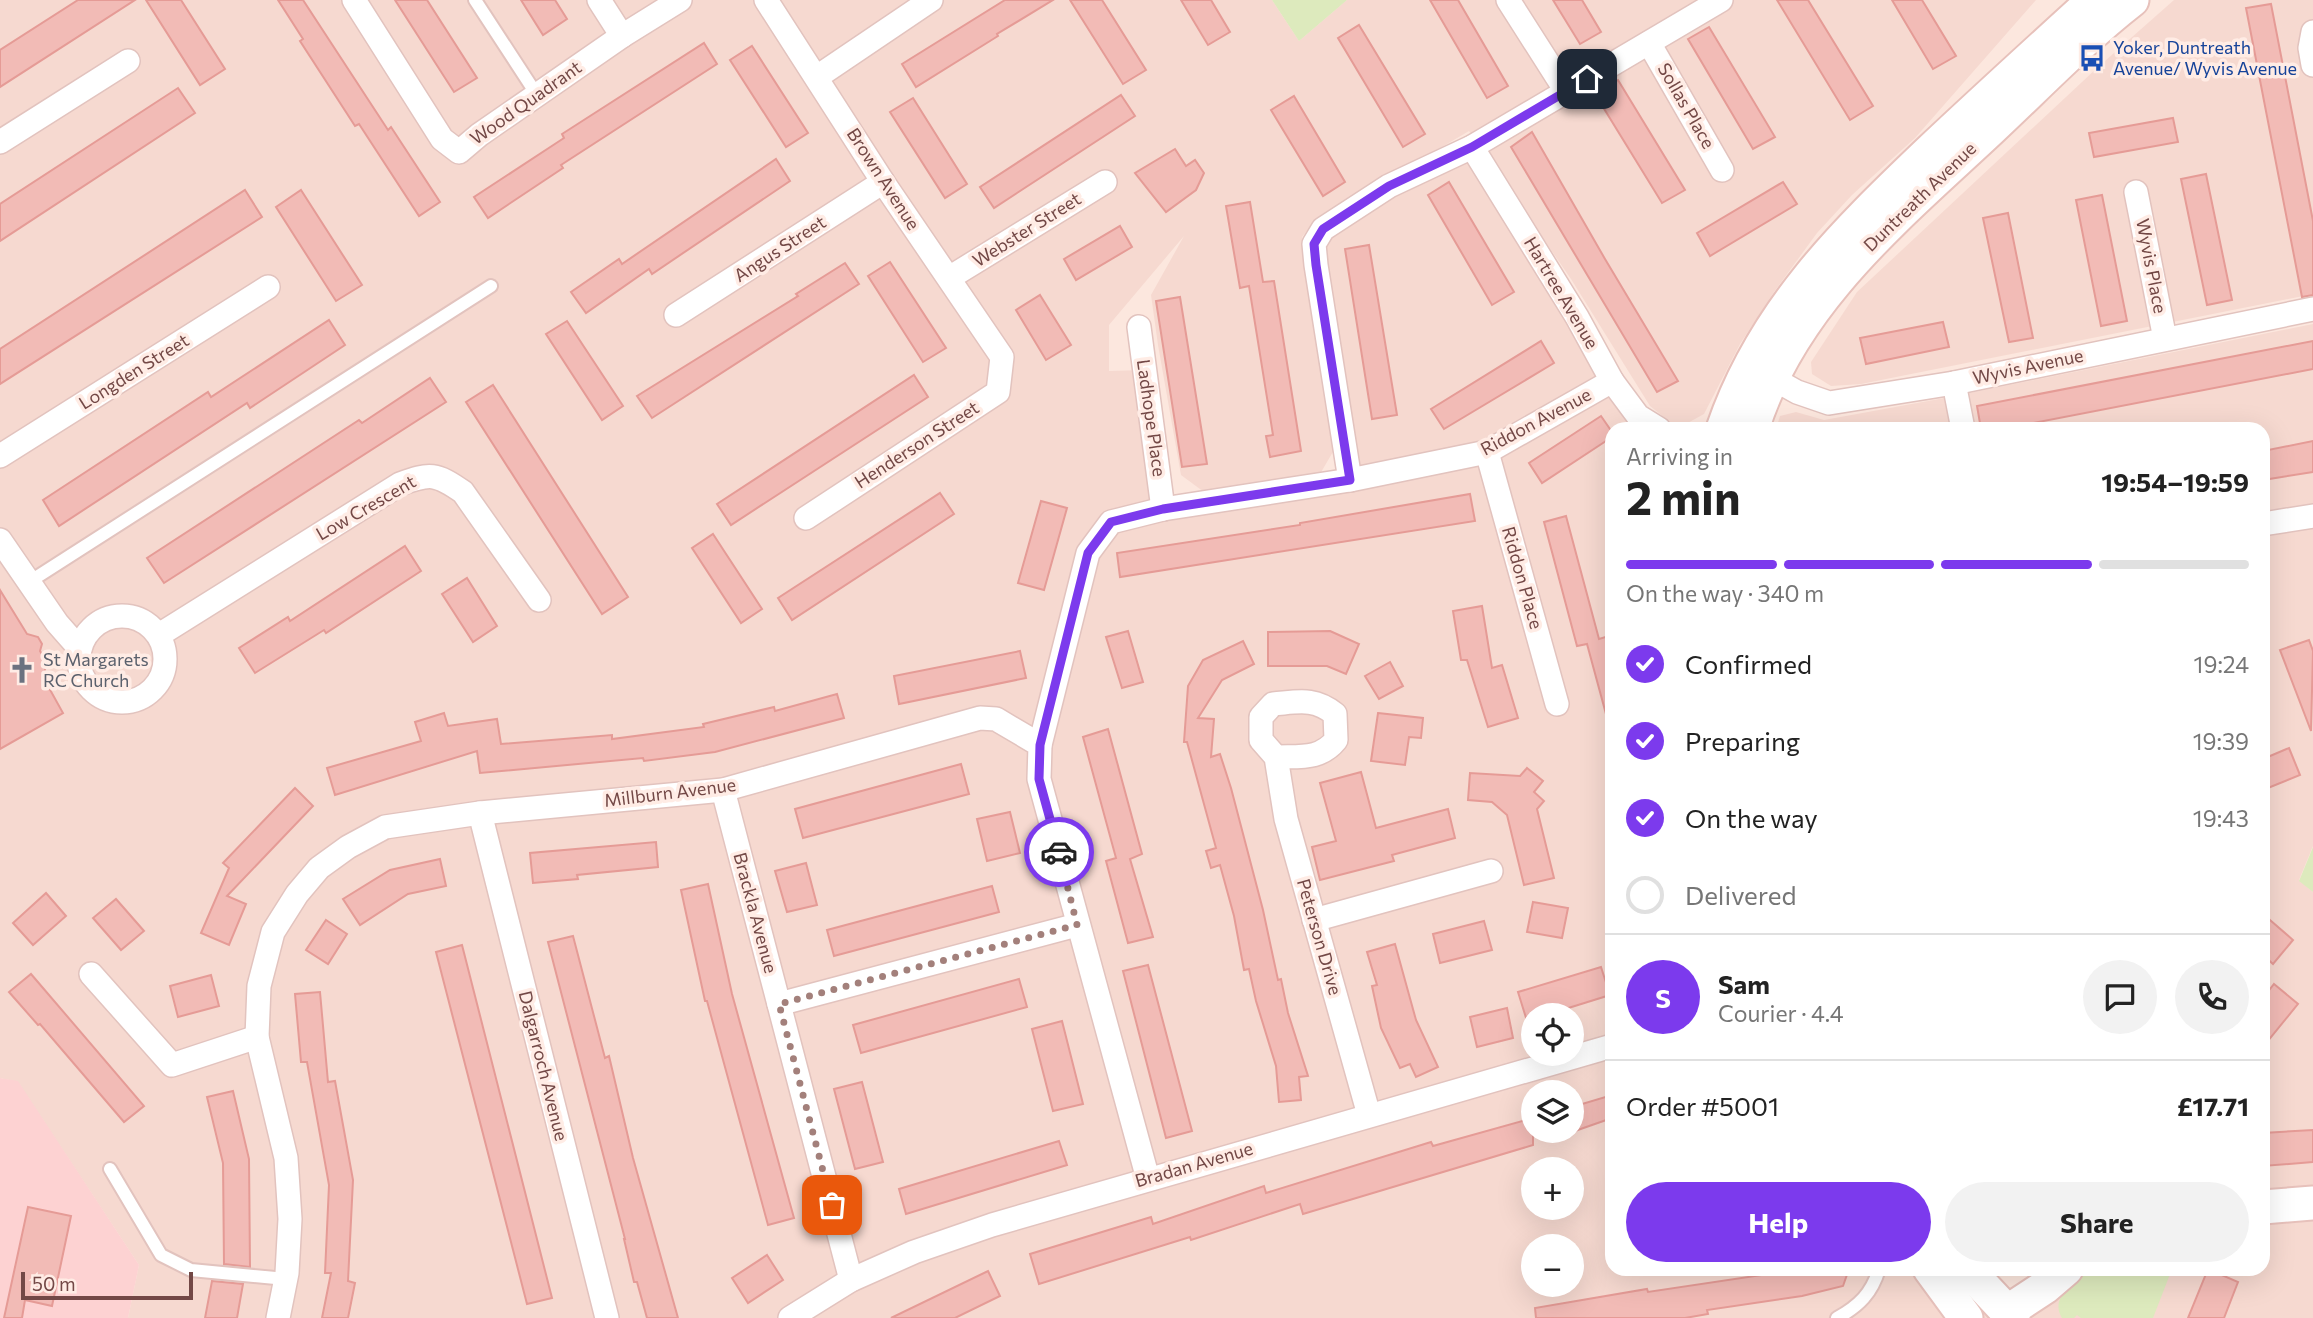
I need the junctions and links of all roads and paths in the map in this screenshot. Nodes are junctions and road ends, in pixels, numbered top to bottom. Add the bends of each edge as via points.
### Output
1 (354, 0) edge
2 (475, 0) edge
3 (599, 0) edge
4 (680, 0) edge
5 (766, 0) edge
6 (931, 0) edge
7 (1508, 0) edge
8 (1721, 0) edge
9 (2095, 0) edge
10 (2132, 0) edge
11 (2313, 32) edge
12 (622, 36) junction
13 (1649, 43) junction
14 (128, 61) dead end
15 (2313, 65) edge
16 (817, 78) junction
17 (1566, 91) junction
18 (537, 95) junction
19 (0, 142) edge
20 (1472, 147) junction
21 (1722, 170) dead end
22 (883, 182) junction
23 (1105, 182) dead end
24 (2136, 192) dead end
25 (949, 278) junction
26 (491, 286) dead end
27 (268, 287) dead end
28 (2313, 309) edge
29 (676, 315) dead end
30 (1139, 327) dead end
31 (2165, 339) junction
32 (1002, 357) joint
33 (1760, 372) junction
34 (1612, 381) junction
35 (1954, 383) junction
36 (1648, 422) edge
37 (1728, 422) edge
38 (1753, 422) edge
39 (1962, 422) edge
40 (1487, 452) junction
41 (0, 456) edge
42 (1350, 480) junction
43 (1163, 509) junction
44 (2313, 516) edge
45 (806, 518) dead end
46 (2270, 523) edge
47 (0, 540) edge
48 (29, 582) junction
49 (539, 600) dead end
50 (159, 635) junction
51 (79, 648) junction
52 (1557, 704) dead end
53 (1040, 745) junction
54 (1276, 757) dead end
55 (723, 790) junction
56 (480, 813) junction
57 (1491, 871) dead end
58 (1314, 920) junction
59 (1077, 925) junction
60 (90, 974) dead end
61 (779, 1004) junction
62 (257, 1037) junction
63 (1605, 1048) edge
64 (1369, 1115) junction
65 (110, 1169) dead end
66 (1148, 1179) junction
67 (2313, 1203) edge
68 (2270, 1206) edge
69 (1877, 1276) edge
70 (1935, 1276) edge
71 (1974, 1276) edge
72 (2058, 1276) edge
73 (286, 1279) junction
74 (851, 1280) junction
75 (2010, 1315) edge
76 (1962, 1317) edge
77 (278, 1318) edge
78 (607, 1318) edge
79 (790, 1318) edge
80 (1837, 1318) edge

1 - 18 street, Wood Quadrant via 442,139 459,152
2 - 18 lane
3 - 12 street
4 - 12 street, Wood Quadrant
5 - 16 street, Brown Avenue
6 - 16 street
7 - 17 street
8 - 13 street
9 - 33 street, Duntreath Avenue via 1864,214 1797,289
10 - 33 street, Duntreath Avenue via 1860,254 1786,349
11 - 15 street
12 - 18 street, Wood Quadrant
13 - 17 street
13 - 21 street, Sollas Place
14 - 19 street
16 - 22 street, Brown Avenue
17 - 20 street
20 - 34 street, Hartree Avenue
20 - 42 street via 1389,186 1323,229 1314,244
22 - 25 street, Brown Avenue
22 - 29 street, Angus Street
23 - 25 street, Webster Street
24 - 31 street, Wyvis Place
25 - 32 street, Brown Avenue
26 - 48 lane
27 - 41 street, Longden Street
28 - 31 street, Wyvis Avenue
30 - 43 street, Ladhope Place
31 - 35 street, Wyvis Avenue
32 - 45 street, Henderson Street via 998,392
33 - 35 street, Wyvis Avenue via 1829,403
33 - 37 street, Duntreath Avenue
33 - 38 street, Duntreath Avenue
34 - 36 street, Hartree Avenue
34 - 40 street, Riddon Avenue
35 - 39 street
40 - 42 street, Riddon Avenue
40 - 52 street, Riddon Place
42 - 43 street, Riddon Avenue
43 - 53 street, Riddon Avenue via 1111,522 1088,553
44 - 46 street
47 - 48 street
48 - 51 street
49 - 50 street, Low Crescent via 463,492 447,481 425,475 400,484
50 - 51 street via 145,621 126,615 105,618 89,630
50 - 51 street via 166,662 159,684 136,701 106,701 85,685
53 - 55 street, Millburn Avenue via 996,719 980,718
53 - 59 street via 1039,779
54 - 58 street, Peterson Drive via 1286,819
55 - 56 street, Millburn Avenue
55 - 61 street, Brackla Avenue
56 - 62 street, Millburn Avenue via 385,827 319,868 273,932 259,986
56 - 78 street, Dalgarroch Avenue
57 - 58 street
58 - 64 street, Peterson Drive
59 - 61 street
59 - 66 street
60 - 62 street via 172,1065
61 - 74 street, Brackla Avenue
62 - 73 street, Millburn Avenue via 286,1158
63 - 64 street, Bradan Avenue
64 - 66 street, Bradan Avenue
65 - 73 lane via 161,1255 191,1270
66 - 74 street, Bradan Avenue via 979,1229
67 - 68 street
69 - 80 lane via 1857,1308
70 - 76 street
71 - 75 street
72 - 75 street
73 - 77 street, Millburn Avenue
74 - 79 street, Bradan Avenue
75 - 76 street

